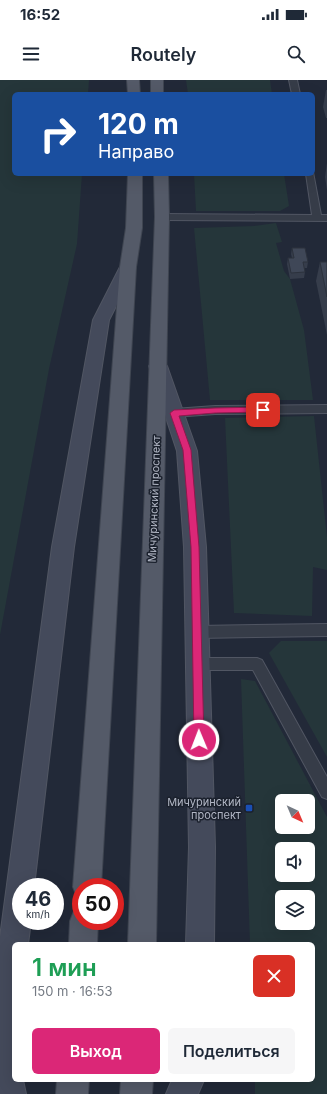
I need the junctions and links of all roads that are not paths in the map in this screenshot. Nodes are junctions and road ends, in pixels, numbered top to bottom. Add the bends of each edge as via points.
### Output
1 (133, 80) edge
2 (157, 80) edge
3 (294, 80) edge
4 (134, 92) edge
5 (157, 92) edge
6 (296, 92) edge
7 (135, 176) edge
8 (161, 176) edge
9 (310, 176) edge
10 (162, 217) junction
11 (318, 218) junction
12 (327, 218) edge
13 (128, 267) junction
14 (158, 366) junction
15 (327, 409) edge
16 (174, 413) junction
17 (327, 630) edge
18 (197, 632) junction
19 (198, 664) junction
20 (327, 792) edge
21 (88, 878) edge
22 (84, 930) edge
23 (13, 942) edge
24 (83, 942) edge
25 (142, 942) edge
26 (200, 942) edge
27 (12, 952) edge
28 (0, 1049) edge
29 (73, 1082) edge
30 (137, 1082) edge
31 (187, 1082) edge
32 (198, 1082) edge
33 (10, 1094) edge
34 (72, 1094) edge
35 (136, 1094) edge
36 (182, 1094) edge
37 (198, 1094) edge

1 - 4 main road
2 - 5 main road
3 - 6 lane
7 - 13 main road via 134,228
8 - 10 main road, Мичуринский проспект
9 - 11 lane
10 - 11 lane
10 - 14 main road, Мичуринский проспект
11 - 12 lane
13 - 21 main road
13 - 23 main road via 101,320 62,547
14 - 16 main road
14 - 25 main road, Мичуринский проспект
15 - 16 lane
16 - 18 main road via 187,450 195,547
17 - 18 lane
18 - 19 main road
19 - 20 lane via 257,664
19 - 26 main road via 202,846
22 - 24 main road
27 - 28 main road
28 - 33 main road
29 - 34 main road
30 - 35 main road
31 - 36 main road
32 - 37 main road

